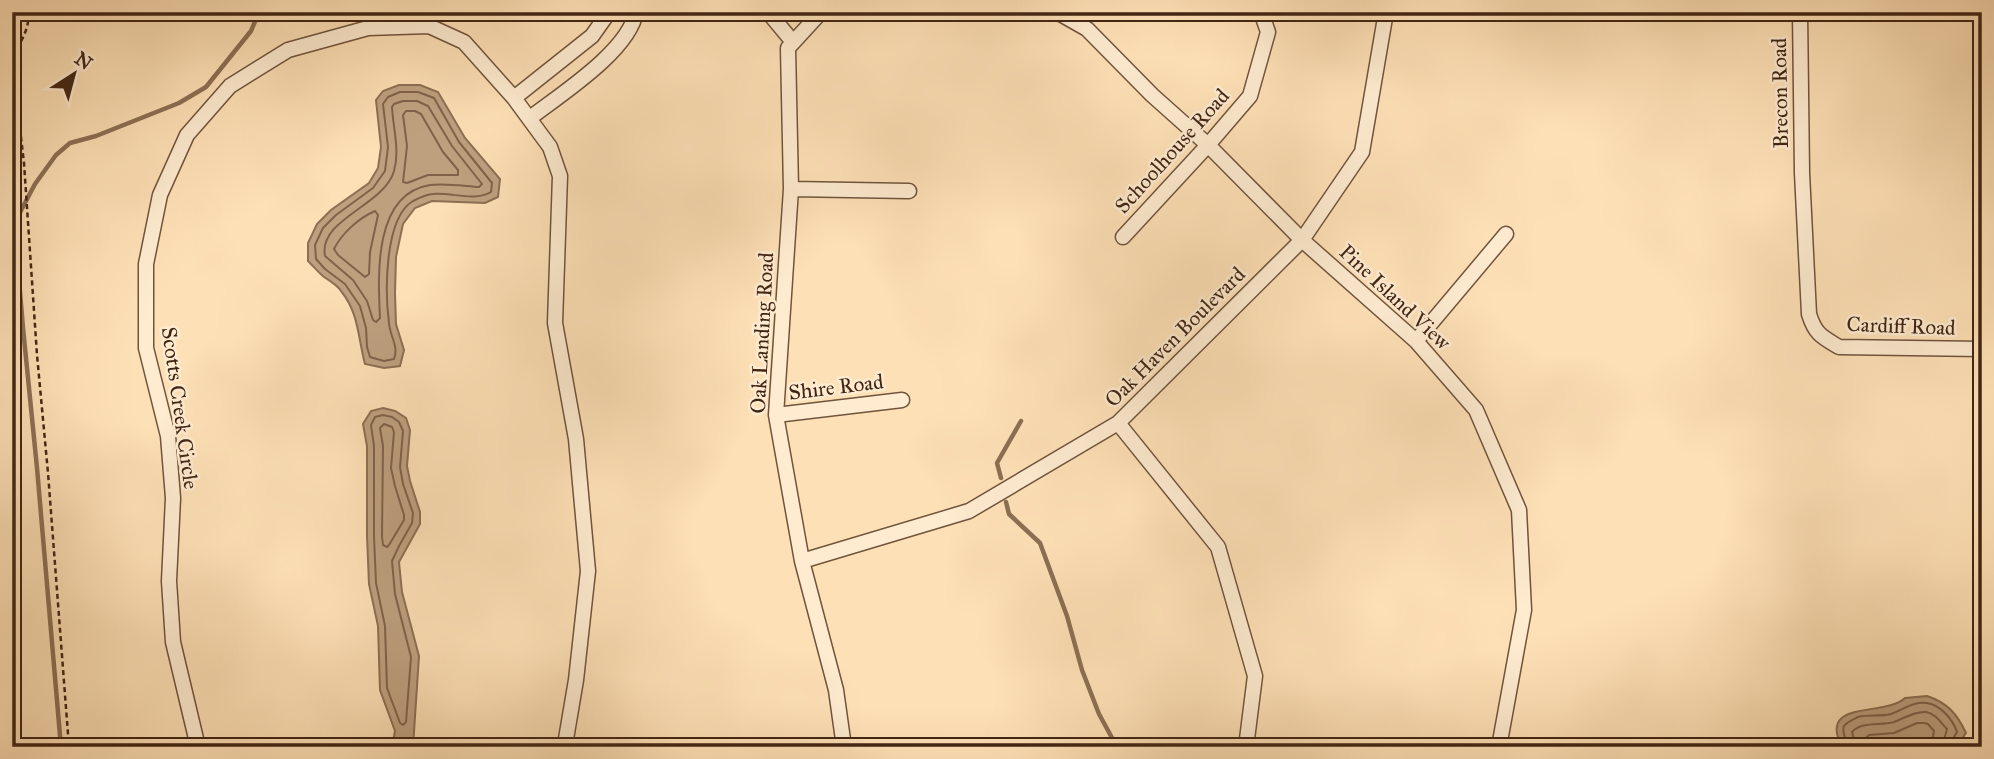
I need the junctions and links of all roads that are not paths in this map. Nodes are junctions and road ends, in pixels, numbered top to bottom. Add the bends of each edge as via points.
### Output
1 (609, 12) edge
2 (636, 12) edge
3 (768, 12) edge
4 (820, 12) edge
5 (1057, 12) edge
6 (1261, 12) edge
7 (1386, 12) edge
8 (1800, 12) edge
9 (793, 42) junction
10 (514, 98) junction
11 (530, 118) junction
12 (1208, 145) junction
13 (1802, 173) joint
14 (791, 189) junction
15 (909, 191) dead end
16 (1506, 234) dead end
17 (1123, 237) dead end
18 (1302, 240) junction
19 (1416, 341) junction
20 (1982, 349) edge
21 (902, 400) dead end
22 (776, 415) junction
23 (1118, 423) junction
24 (802, 561) junction
25 (198, 747) edge
26 (566, 747) edge
27 (844, 747) edge
28 (1246, 747) edge
29 (1499, 747) edge

1 - 10 street via 592,36
2 - 11 street via 635,22 611,55
3 - 9 street
4 - 9 street
5 - 12 street via 1087,29
6 - 12 street, Schoolhouse Road via 1268,32 1250,96
7 - 18 street, Oak Haven Boulevard via 1362,152
8 - 13 street, Brecon Road
9 - 14 street, Oak Landing Road via 788,48
10 - 11 street, Scotts Creek Circle
10 - 25 street, Scotts Creek Circle via 464,42 429,26 368,28 288,50 230,86 187,135 160,195 146,264 146,348 168,436 173,642
11 - 26 street, Scotts Creek Circle via 550,147 560,177 555,323 576,439 587,571
12 - 17 street, Schoolhouse Road
12 - 18 street
13 - 20 street, Cardiff Road via 1809,314 1813,328 1823,338 1839,347
14 - 15 street
14 - 22 street, Oak Landing Road
16 - 19 street
18 - 19 street, Pine Island View
18 - 23 street, Oak Haven Boulevard
19 - 29 street, Pine Island View via 1476,410 1519,510 1524,610
21 - 22 street, Shire Road
22 - 24 street, Oak Landing Road
23 - 24 street, Oak Haven Boulevard via 969,511
23 - 28 street via 1218,547 1255,676
24 - 27 street, Oak Landing Road via 836,690

